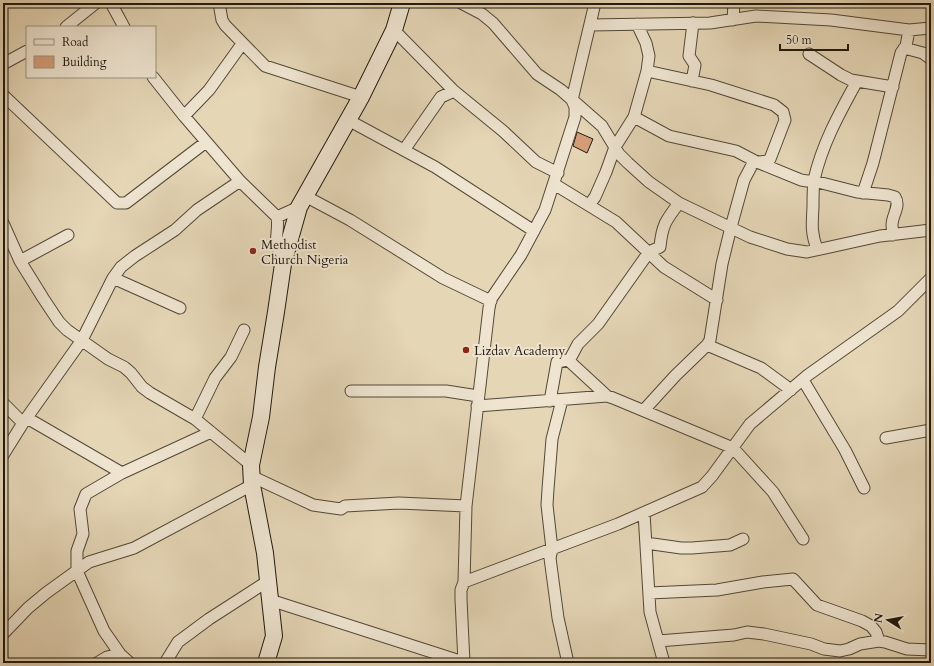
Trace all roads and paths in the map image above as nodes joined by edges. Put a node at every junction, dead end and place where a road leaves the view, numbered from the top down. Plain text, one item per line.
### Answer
1 (96, 3) edge
2 (111, 3) edge
3 (219, 3) edge
4 (402, 3) edge
5 (461, 3) edge
6 (595, 3) edge
7 (734, 3) edge
8 (733, 20) junction
9 (637, 24) junction
10 (693, 24) junction
11 (590, 25) junction
12 (67, 26) edge
13 (123, 26) edge
14 (931, 28) edge
15 (394, 30) junction
16 (909, 30) junction
17 (242, 44) junction
18 (904, 48) junction
19 (26, 52) edge
20 (809, 54) dead end
21 (931, 59) edge
22 (3, 64) edge
23 (647, 71) junction
24 (154, 78) edge
25 (692, 81) junction
26 (857, 81) junction
27 (893, 87) junction
28 (454, 91) junction
29 (3, 95) edge
30 (361, 98) junction
31 (572, 100) junction
32 (184, 116) junction
33 (634, 117) junction
34 (348, 120) junction
35 (206, 142) junction
36 (615, 147) junction
37 (404, 150) junction
38 (757, 162) junction
39 (558, 173) junction
40 (814, 181) junction
41 (240, 182) junction
42 (554, 184) junction
43 (863, 193) junction
44 (302, 202) junction
45 (679, 203) junction
46 (589, 205) junction
47 (277, 217) junction
48 (3, 223) edge
49 (731, 227) junction
50 (931, 230) edge
51 (534, 231) junction
52 (68, 235) dead end
53 (893, 235) junction
54 (7, 242) edge
55 (817, 250) junction
56 (650, 252) junction
57 (285, 257) junction
58 (20, 261) junction
59 (113, 278) junction
60 (931, 278) edge
61 (717, 300) junction
62 (491, 301) junction
63 (180, 308) dead end
64 (244, 330) dead end
65 (82, 340) junction
66 (707, 345) junction
67 (568, 360) junction
68 (803, 380) junction
69 (791, 390) junction
70 (351, 391) dead end
71 (607, 396) junction
72 (562, 400) junction
73 (478, 401) junction
74 (550, 401) junction
75 (3, 403) edge
76 (644, 410) junction
77 (195, 419) junction
78 (25, 420) junction
79 (931, 430) edge
80 (211, 432) junction
81 (886, 438) dead end
82 (733, 448) junction
83 (3, 455) edge
84 (122, 473) junction
85 (251, 475) junction
86 (864, 488) dead end
87 (466, 506) junction
88 (644, 512) junction
89 (744, 539) dead end
90 (803, 540) dead end
91 (646, 543) junction
92 (552, 549) junction
93 (77, 571) junction
94 (268, 581) junction
95 (464, 582) junction
96 (649, 593) junction
97 (270, 600) junction
98 (3, 634) edge
99 (658, 641) junction
100 (879, 642) junction
101 (931, 650) edge
102 (120, 654) junction
103 (464, 662) edge
104 (97, 663) edge
105 (130, 663) edge
106 (165, 663) edge
107 (266, 663) edge
108 (568, 663) edge
109 (664, 663) edge

1 - 12 street
2 - 13 street
3 - 17 street
4 - 15 street
5 - 31 street
6 - 11 street
7 - 8 street
8 - 10 street
8 - 16 street
9 - 10 street
9 - 11 street
9 - 23 street
10 - 25 street
11 - 31 street
14 - 16 street
15 - 28 street
15 - 30 street
16 - 18 street
17 - 30 street
17 - 32 street
18 - 21 street
18 - 27 street
19 - 22 street
20 - 26 street
23 - 25 street
23 - 33 street
24 - 32 street
25 - 38 street
26 - 27 street
26 - 40 street
27 - 43 street
28 - 37 street
28 - 39 street
29 - 35 street
30 - 34 street
31 - 36 street
31 - 39 street
32 - 35 street
33 - 36 street
33 - 38 street
34 - 37 street
34 - 44 street
35 - 41 street
36 - 45 street
36 - 46 street
37 - 51 street
38 - 40 street
38 - 49 street
39 - 42 street
40 - 43 street
40 - 55 street
41 - 47 street
41 - 59 street
42 - 46 street
42 - 51 street
43 - 53 street
44 - 47 street
44 - 57 street
44 - 62 street
45 - 49 street
45 - 56 street
46 - 56 street
47 - 57 street
48 - 54 street
49 - 55 street
49 - 61 street
50 - 53 street
51 - 62 street
52 - 58 street
53 - 55 street
54 - 58 street
56 - 61 street
56 - 67 street
57 - 85 street
58 - 65 street
59 - 63 street
59 - 65 street
60 - 68 street
61 - 66 street
62 - 73 street
64 - 77 street
65 - 77 street
65 - 78 street
66 - 69 street
66 - 76 street
67 - 71 street
67 - 74 street
68 - 69 street
68 - 86 street
69 - 82 street
70 - 73 street
71 - 72 street
71 - 76 street
72 - 74 street
72 - 92 street
73 - 74 street
73 - 87 street
75 - 78 street
76 - 82 street
77 - 80 street
78 - 83 street
78 - 84 street
79 - 81 street
80 - 84 street
80 - 85 street
82 - 88 street
82 - 90 street
84 - 93 street
85 - 87 street
85 - 93 street
85 - 94 street
87 - 95 street
88 - 91 street
88 - 92 street
89 - 91 street
91 - 96 street
92 - 95 street
92 - 108 street
93 - 98 street
93 - 102 street
94 - 97 street
94 - 106 street
95 - 103 street
96 - 99 street
96 - 100 street
97 - 103 street
97 - 107 street
99 - 100 street
99 - 109 street
100 - 101 street
102 - 104 street
102 - 105 street

